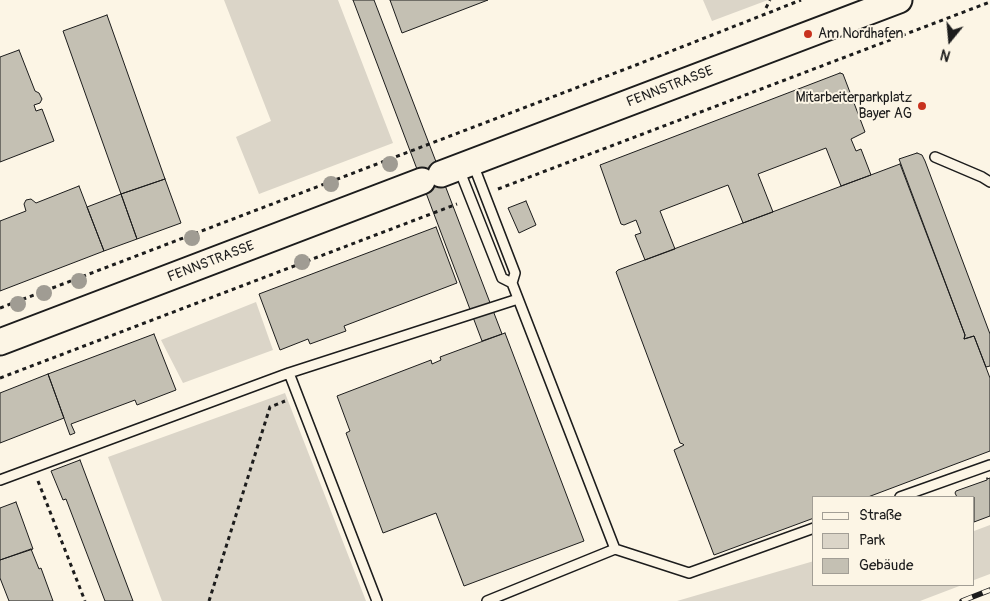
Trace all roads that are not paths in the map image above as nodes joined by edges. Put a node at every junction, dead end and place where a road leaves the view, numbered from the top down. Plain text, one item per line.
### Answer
1 (899, 0) edge
2 (935, 157) dead end
3 (448, 171) junction
4 (990, 182) edge
5 (512, 283) junction
6 (518, 299) junction
7 (0, 342) edge
8 (289, 372) junction
9 (990, 465) edge
10 (0, 480) edge
11 (903, 496) edge
12 (812, 529) edge
13 (615, 549) junction
14 (378, 601) edge
15 (487, 601) edge

1 - 3 main road, FENNSTRASSE
2 - 4 lane
3 - 5 lane
3 - 5 lane
3 - 7 main road, FENNSTRASSE
5 - 6 lane
6 - 8 lane
6 - 13 lane
8 - 10 lane
8 - 14 lane
9 - 11 lane
12 - 13 lane
13 - 15 lane

